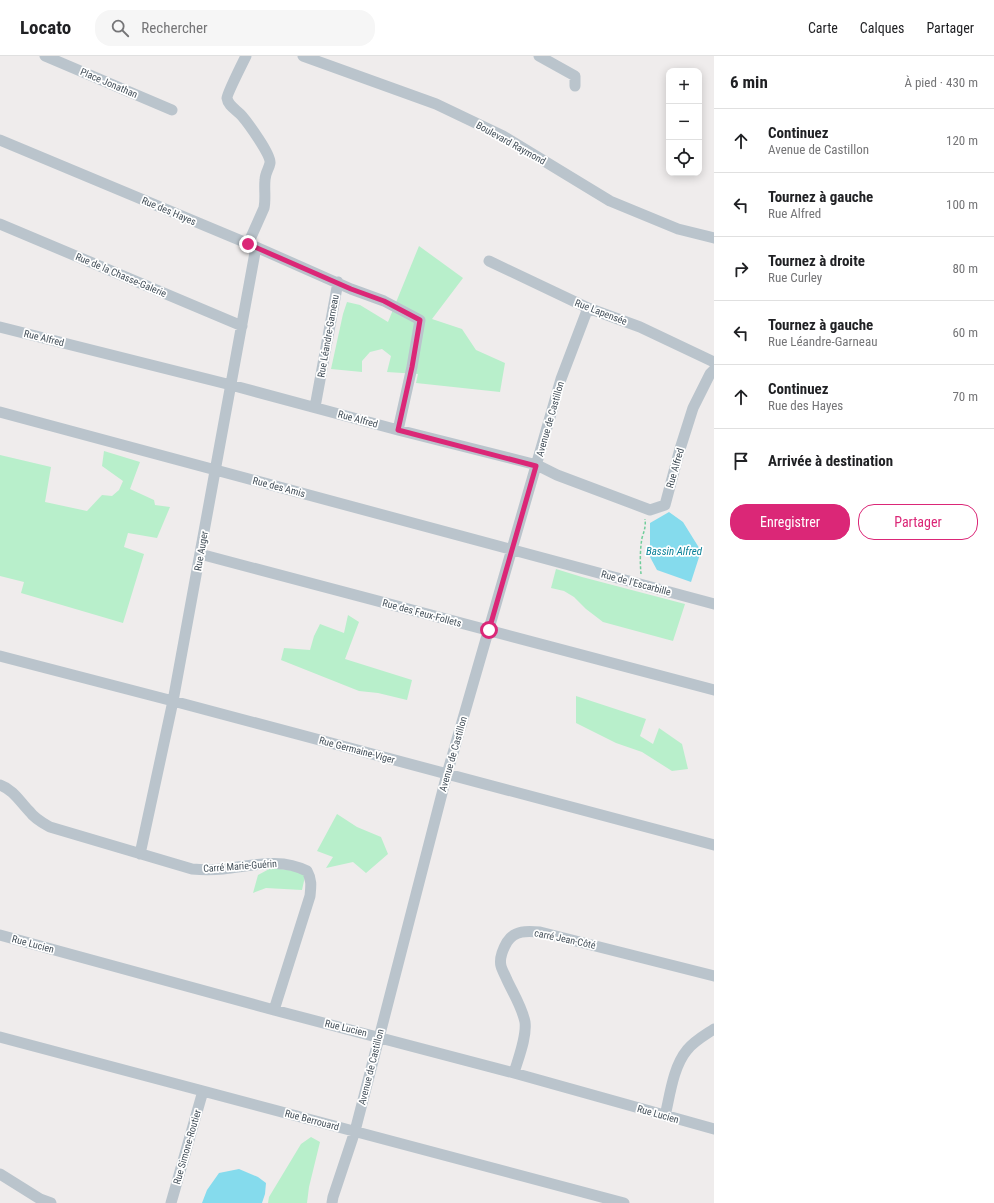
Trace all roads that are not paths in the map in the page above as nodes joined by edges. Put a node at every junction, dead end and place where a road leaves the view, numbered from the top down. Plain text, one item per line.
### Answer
1 (45, 56) edge
2 (246, 56) edge
3 (303, 56) edge
4 (539, 56) edge
5 (575, 86) dead end
6 (172, 110) dead end
7 (0, 140) edge
8 (0, 224) edge
9 (714, 238) edge
10 (252, 246) junction
11 (489, 261) dead end
12 (338, 282) junction
13 (588, 308) junction
14 (242, 326) junction
15 (0, 327) edge
16 (714, 362) edge
17 (714, 370) edge
18 (231, 385) junction
19 (315, 407) junction
20 (0, 412) edge
21 (398, 430) junction
22 (536, 466) junction
23 (216, 470) junction
24 (512, 550) junction
25 (200, 554) junction
26 (558, 562) joint
27 (714, 604) edge
28 (489, 630) junction
29 (0, 656) edge
30 (714, 690) edge
31 (173, 701) junction
32 (448, 774) junction
33 (0, 784) edge
34 (714, 845) edge
35 (140, 854) junction
36 (0, 935) edge
37 (714, 976) edge
38 (274, 1010) junction
39 (714, 1029) edge
40 (0, 1037) edge
41 (379, 1037) junction
42 (514, 1073) junction
43 (203, 1091) junction
44 (665, 1116) junction
45 (714, 1129) edge
46 (355, 1132) junction
47 (0, 1174) edge
48 (51, 1203) edge
49 (171, 1203) edge
50 (332, 1203) edge
51 (624, 1203) edge

1 - 6 street, Place Jonathan
2 - 10 street, Rue Auger
3 - 9 street, Boulevard Raymond
4 - 5 street
7 - 10 street, Rue des Hayes
8 - 14 street, Rue de la Chasse-Galerie
10 - 12 street, Rue des Hayes
10 - 14 street, Rue Auger
11 - 13 street, Rue Lapensée
12 - 19 street, Rue Léandre-Garneau
12 - 21 street, Rue Léandre-Garneau
13 - 16 street, Rue Lapensée
13 - 22 street, Avenue de Castillon
14 - 18 street, Rue Auger
15 - 18 street, Rue Alfred
17 - 22 street, Rue Alfred
18 - 19 street, Rue Alfred
18 - 23 street, Rue Auger
19 - 21 street, Rue Alfred
20 - 23 street, Rue des Amis
21 - 22 street, Rue Alfred
22 - 24 street, Avenue de Castillon
23 - 24 street, Rue des Amis
23 - 25 street, Rue Auger
24 - 26 street, Rue des Amis
24 - 28 street, Avenue de Castillon
25 - 28 street, Rue des Feux-Follets
25 - 31 street, Rue Auger
26 - 27 street, Rue de l'Escarbille
28 - 30 street, Rue des Feux-Follets
28 - 32 street, Avenue de Castillon
29 - 31 street, Rue Germaine-Viger
31 - 32 street, Rue Germaine-Viger
31 - 35 street, Rue Auger
32 - 34 street, Rue Germaine-Viger
32 - 41 street, Avenue de Castillon
33 - 35 street, Carré Marie-Guérin
35 - 38 street, Carré Marie-Guérin
36 - 38 street, Rue Lucien
37 - 42 street, carré Jean-Côté
38 - 41 street, Rue Lucien
39 - 44 street
40 - 43 street, Rue Berrouard
41 - 42 street, Rue Lucien
41 - 46 street, Avenue de Castillon
42 - 44 street, Rue Lucien
43 - 46 street, Rue Berrouard
43 - 49 street, Rue Simone-Routier
44 - 45 street, Rue Lucien
46 - 50 street, Avenue de Castillon
46 - 51 street, Rue Berrouard
47 - 48 street

